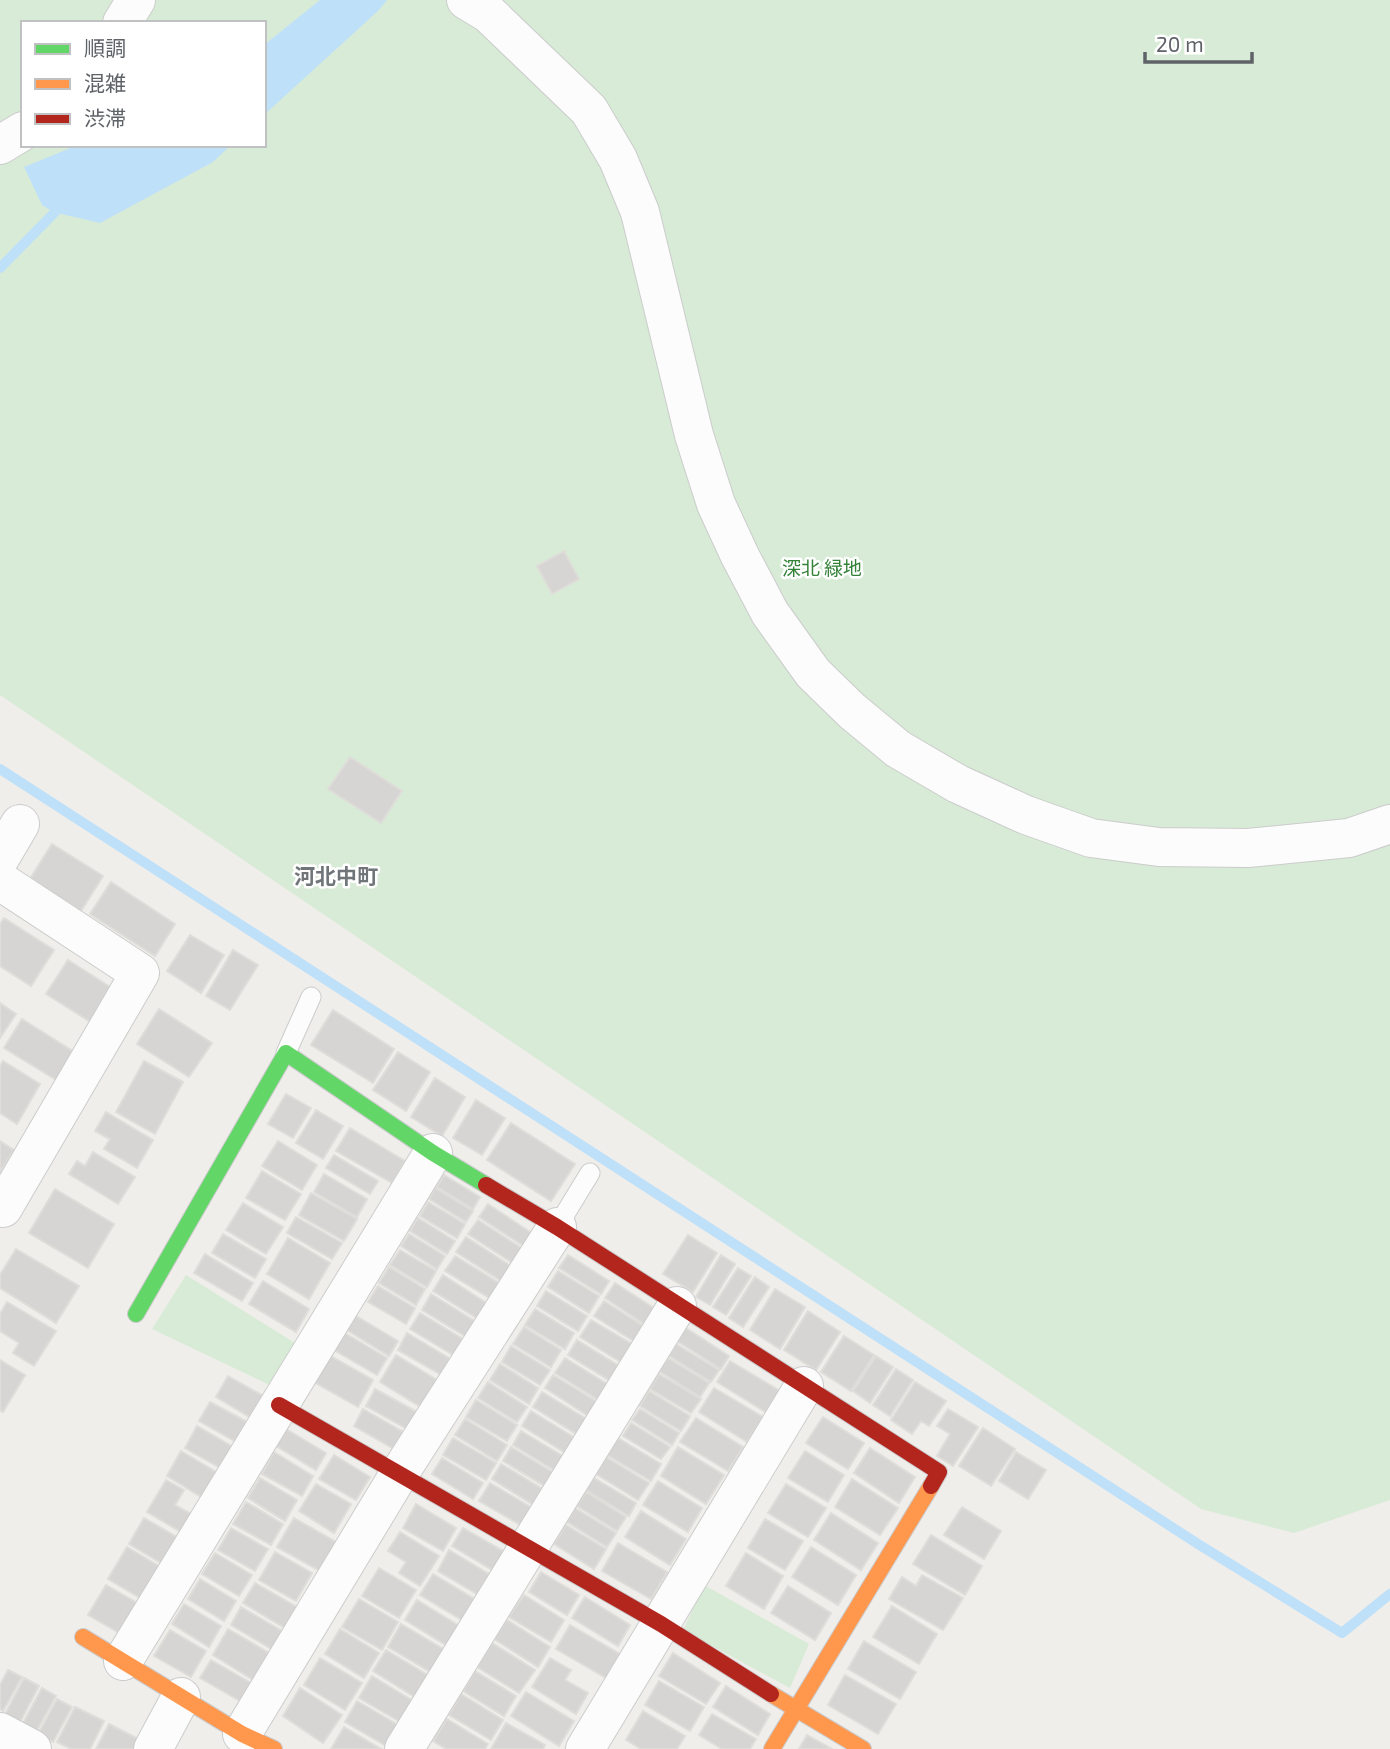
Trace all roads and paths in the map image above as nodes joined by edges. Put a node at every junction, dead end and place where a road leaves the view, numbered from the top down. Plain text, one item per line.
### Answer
1 (136, 0) edge
2 (475, 2) edge
3 (123, 21) edge
4 (21, 132) edge
5 (0, 145) edge
6 (20, 824) dead end
7 (1390, 824) edge
8 (0, 858) edge
9 (0, 881) edge
10 (311, 997) dead end
11 (286, 1053) junction
12 (433, 1153) junction
13 (590, 1173) dead end
14 (0, 1206) edge
15 (557, 1227) junction
16 (677, 1306) junction
17 (136, 1314) dead end
18 (804, 1386) junction
19 (279, 1405) junction
20 (400, 1474) junction
21 (528, 1547) junction
22 (661, 1624) junction
23 (83, 1637) dead end
24 (123, 1661) junction
25 (181, 1696) junction
26 (796, 1710) junction
27 (0, 1732) edge
28 (258, 1742) edge
29 (32, 1749) edge
30 (153, 1749) edge
31 (404, 1749) edge
32 (585, 1749) edge
33 (772, 1749) edge
34 (863, 1749) edge

1 - 3 street
2 - 7 street
4 - 5 street
6 - 8 street
9 - 14 street
10 - 11 lane
11 - 12 street
11 - 17 street
12 - 15 street
12 - 19 street
13 - 15 lane
15 - 16 street
15 - 20 street
16 - 18 street
16 - 21 street
18 - 22 street
18 - 26 street
19 - 20 street
19 - 24 street
20 - 21 street
20 - 28 street
21 - 22 street
21 - 31 street
22 - 26 street
22 - 32 street
23 - 24 street
24 - 25 street
25 - 28 street
25 - 30 street
26 - 33 street
26 - 34 street
27 - 29 street

